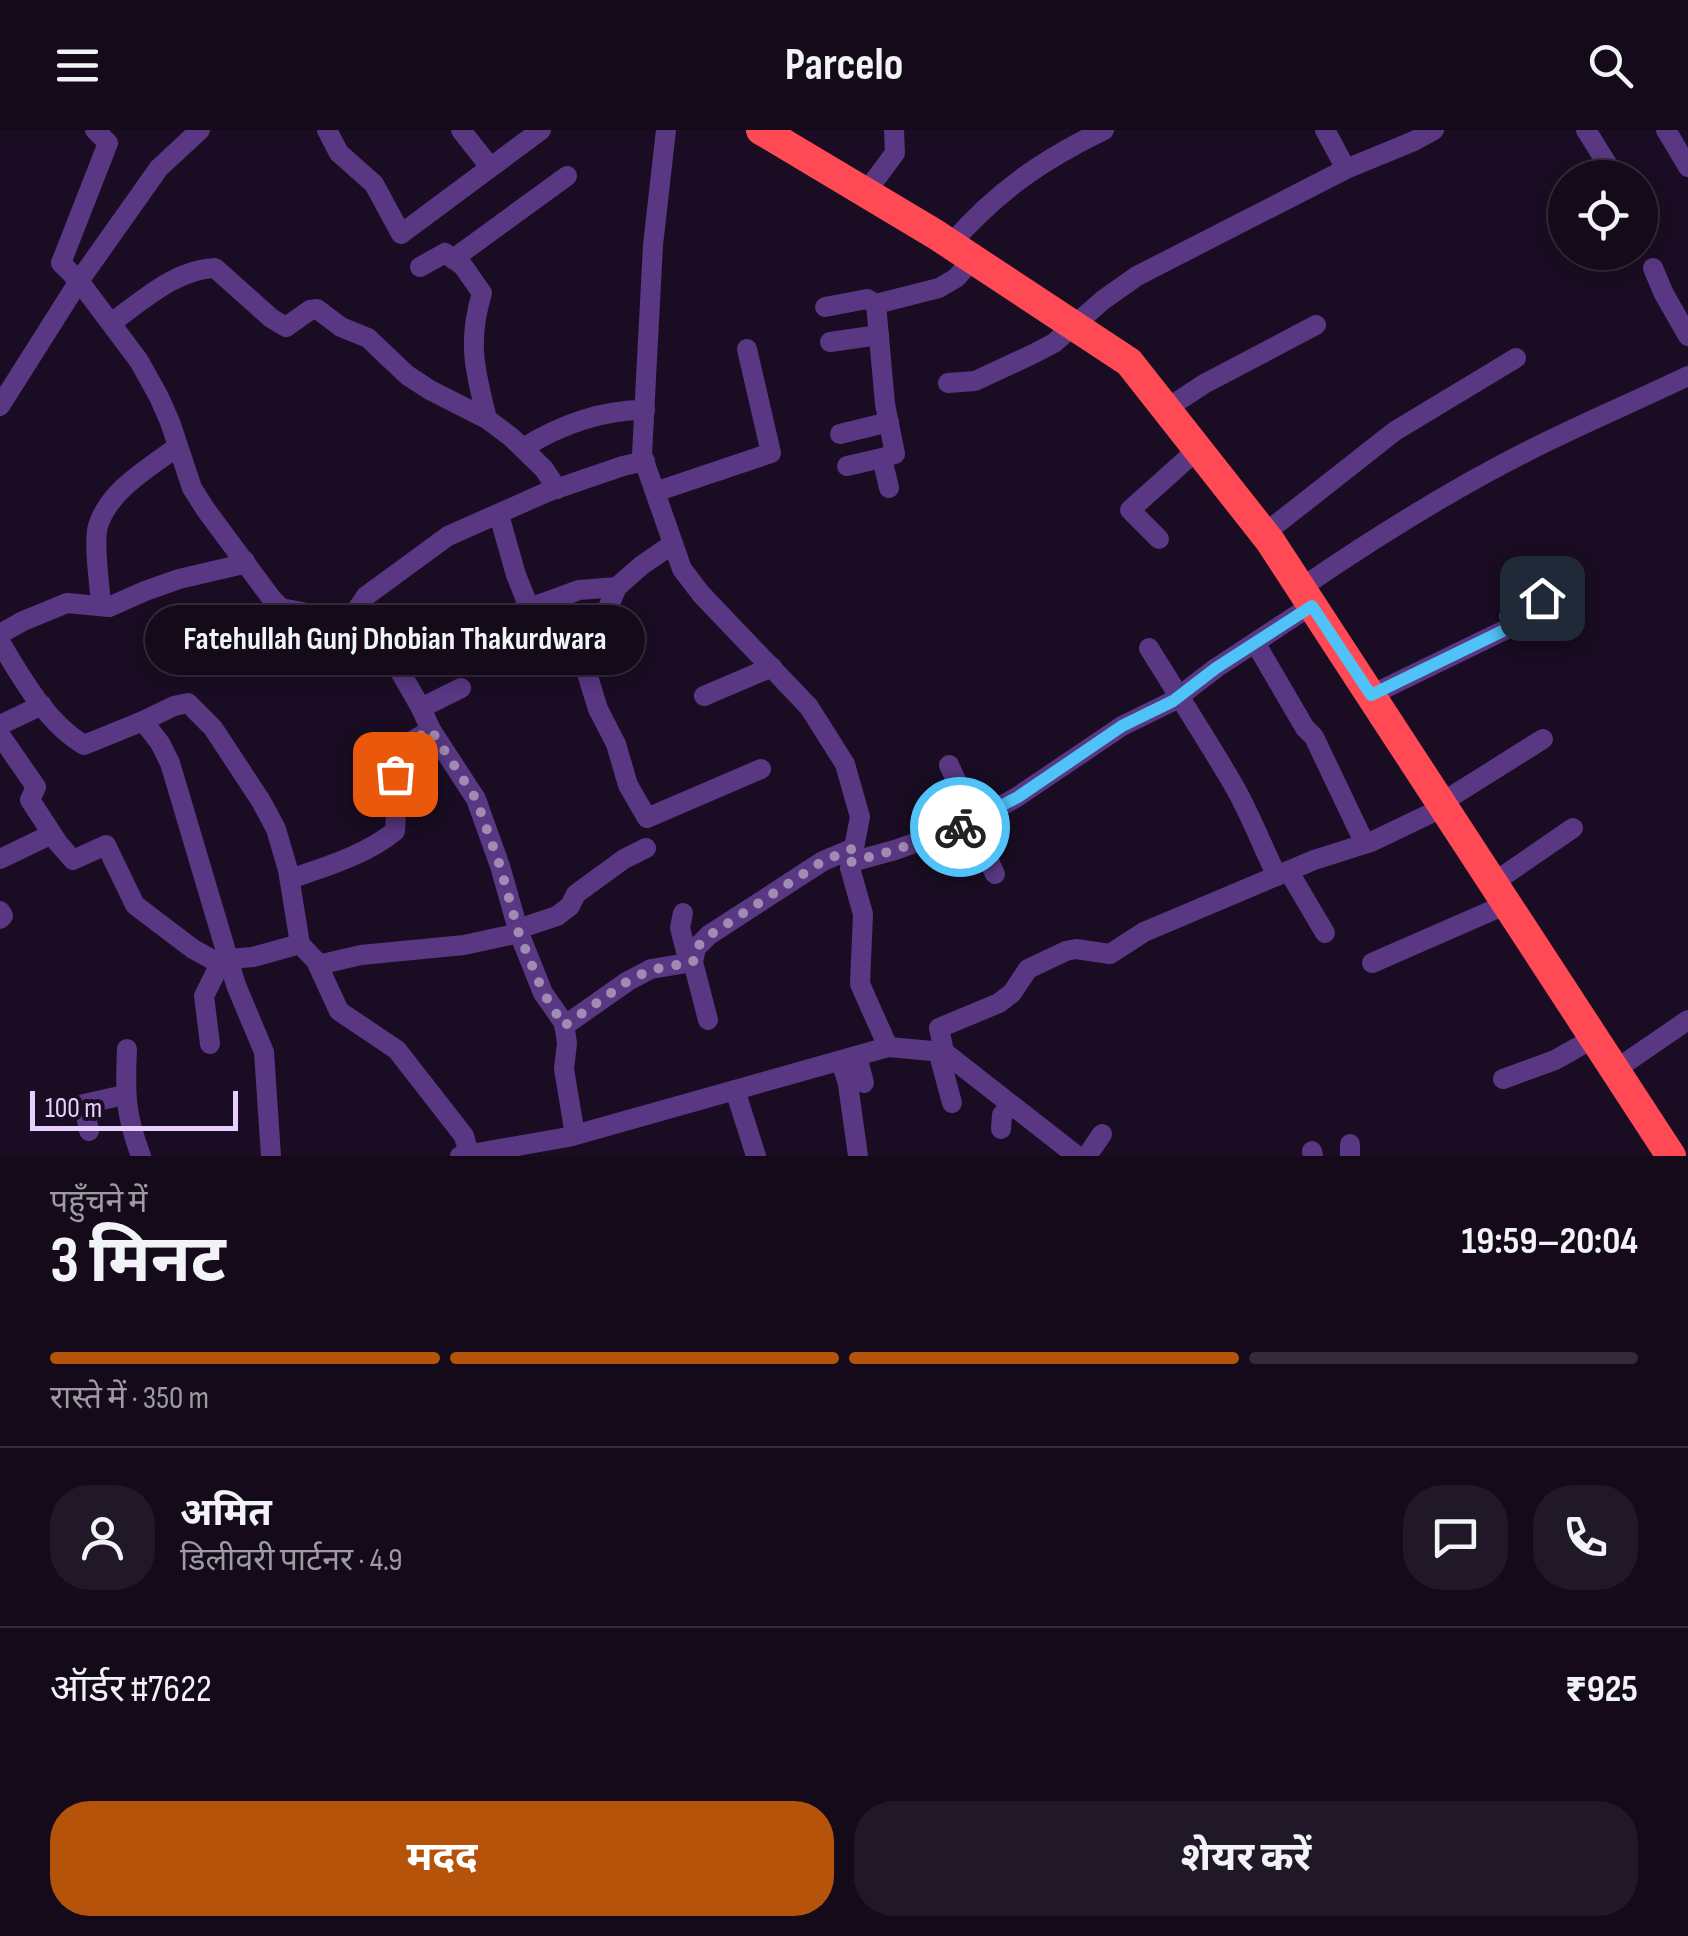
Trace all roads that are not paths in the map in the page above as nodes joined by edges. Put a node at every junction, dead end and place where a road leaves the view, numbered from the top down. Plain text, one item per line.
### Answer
1 (95, 130) edge
2 (200, 130) edge
3 (327, 130) edge
4 (461, 130) edge
5 (541, 130) edge
6 (666, 130) edge
7 (762, 130) edge
8 (894, 130) edge
9 (1104, 130) edge
10 (1325, 130) edge
11 (1434, 130) edge
12 (1586, 130) edge
13 (1666, 130) edge
14 (1605, 160) edge
15 (1688, 166) edge
16 (490, 168) junction
17 (1346, 169) junction
18 (567, 176) dead end
19 (866, 192) junction
20 (962, 251) junction
21 (453, 259) junction
22 (420, 267) dead end
23 (1654, 270) edge
24 (80, 282) junction
25 (876, 304) junction
26 (825, 307) dead end
27 (110, 322) junction
28 (1074, 325) junction
29 (1316, 325) dead end
30 (879, 335) junction
31 (1688, 336) edge
32 (830, 342) dead end
33 (747, 349) dead end
34 (1516, 358) dead end
35 (1688, 376) edge
36 (948, 383) dead end
37 (0, 406) edge
38 (1166, 409) junction
39 (644, 410) junction
40 (488, 419) junction
41 (889, 422) junction
42 (840, 434) dead end
43 (177, 447) junction
44 (523, 448) junction
45 (1198, 449) junction
46 (882, 458) junction
47 (645, 461) junction
48 (848, 466) dead end
49 (889, 488) dead end
50 (556, 489) junction
51 (655, 492) junction
52 (499, 515) junction
53 (1264, 534) junction
54 (1159, 539) dead end
55 (674, 544) junction
56 (246, 561) junction
57 (1575, 581) dead end
58 (617, 587) junction
59 (1306, 597) junction
60 (102, 606) junction
61 (529, 608) junction
62 (349, 620) junction
63 (0, 634) edge
64 (460, 639) dead end
65 (0, 642) edge
66 (1256, 644) junction
67 (1149, 648) dead end
68 (772, 667) junction
69 (461, 688) dead end
70 (1180, 695) junction
71 (1371, 695) junction
72 (704, 696) dead end
73 (42, 705) junction
74 (421, 708) junction
75 (143, 721) junction
76 (0, 726) edge
77 (431, 730) junction
78 (0, 735) edge
79 (1543, 739) dead end
80 (949, 765) dead end
81 (761, 769) dead end
82 (1442, 805) junction
83 (973, 822) junction
84 (1574, 828) dead end
85 (52, 834) junction
86 (1365, 844) junction
87 (646, 848) dead end
88 (852, 855) junction
89 (0, 859) edge
90 (995, 874) dead end
91 (1283, 874) junction
92 (290, 879) junction
93 (1500, 893) junction
94 (683, 913) dead end
95 (518, 931) junction
96 (1325, 933) dead end
97 (300, 944) junction
98 (225, 962) junction
99 (691, 962) junction
100 (1372, 963) dead end
101 (318, 965) junction
102 (708, 1020) dead end
103 (1688, 1020) edge
104 (564, 1026) junction
105 (1594, 1038) junction
106 (210, 1044) dead end
107 (888, 1047) junction
108 (126, 1049) dead end
109 (941, 1051) junction
110 (849, 1058) junction
111 (1615, 1070) junction
112 (1503, 1079) dead end
113 (864, 1083) dead end
114 (736, 1090) junction
115 (124, 1096) junction
116 (952, 1103) dead end
117 (1011, 1105) junction
118 (1000, 1129) dead end
119 (89, 1131) dead end
120 (1102, 1134) dead end
121 (573, 1142) edge
122 (1065, 1153) edge
123 (464, 1155) edge
124 (142, 1156) edge
125 (271, 1156) edge
126 (756, 1156) edge
127 (858, 1156) edge
128 (1087, 1156) edge
129 (1672, 1156) edge

1 - 24 street
2 - 24 street
3 - 16 street
4 - 16 street
5 - 16 street
6 - 39 street
7 - 19 highway
8 - 19 street
9 - 20 street
10 - 17 street
11 - 17 street
12 - 14 street
13 - 15 street
17 - 28 street
18 - 21 street
19 - 20 highway
20 - 25 street
20 - 28 highway
21 - 22 street
21 - 40 street
23 - 31 street
24 - 27 street
24 - 37 street
25 - 26 street
25 - 30 street
27 - 40 street
27 - 43 street
28 - 36 street
28 - 38 highway
29 - 38 street
30 - 32 street
30 - 41 street
33 - 51 street
34 - 53 street
35 - 59 street
38 - 45 highway
39 - 44 street
39 - 47 street
40 - 44 street
41 - 42 street
41 - 46 street
43 - 56 street
43 - 60 street
44 - 50 street
45 - 53 highway
45 - 54 street
46 - 48 street
46 - 49 street
47 - 50 street
47 - 51 street
50 - 52 street
51 - 55 street
52 - 61 street
52 - 62 street
53 - 59 highway
55 - 58 street
55 - 68 street
56 - 60 street
56 - 62 street
57 - 71 street
58 - 61 street
58 - 81 street
59 - 66 street
59 - 71 highway
60 - 63 street
61 - 64 street
62 - 74 street
65 - 73 street
66 - 70 street
66 - 86 street
67 - 70 street
68 - 72 street
68 - 88 street
69 - 74 street
70 - 83 street
70 - 91 street
71 - 82 highway
73 - 75 street
73 - 76 street
74 - 77 street
75 - 92 street
75 - 98 street
77 - 92 street
77 - 95 street
78 - 85 street
79 - 82 street
80 - 83 street
82 - 86 street
82 - 93 highway
83 - 88 street
83 - 90 street
84 - 93 street
85 - 89 street
85 - 98 street
86 - 91 street
87 - 95 street
88 - 99 street
88 - 107 street
91 - 96 street
91 - 109 street
92 - 97 street
93 - 100 street
93 - 105 highway
94 - 99 street
95 - 101 street
95 - 104 street
97 - 98 street
97 - 101 street
98 - 106 street
98 - 125 street
99 - 102 street
99 - 104 street
101 - 123 street
103 - 111 street
104 - 121 street
105 - 111 highway
105 - 112 street
107 - 109 street
107 - 110 street
108 - 115 street
109 - 116 street
109 - 117 street
110 - 113 street
110 - 114 street
110 - 127 street
111 - 129 highway
114 - 121 street
114 - 126 street
115 - 119 street
115 - 124 street
117 - 118 street
117 - 122 street
120 - 128 street
121 - 123 street

